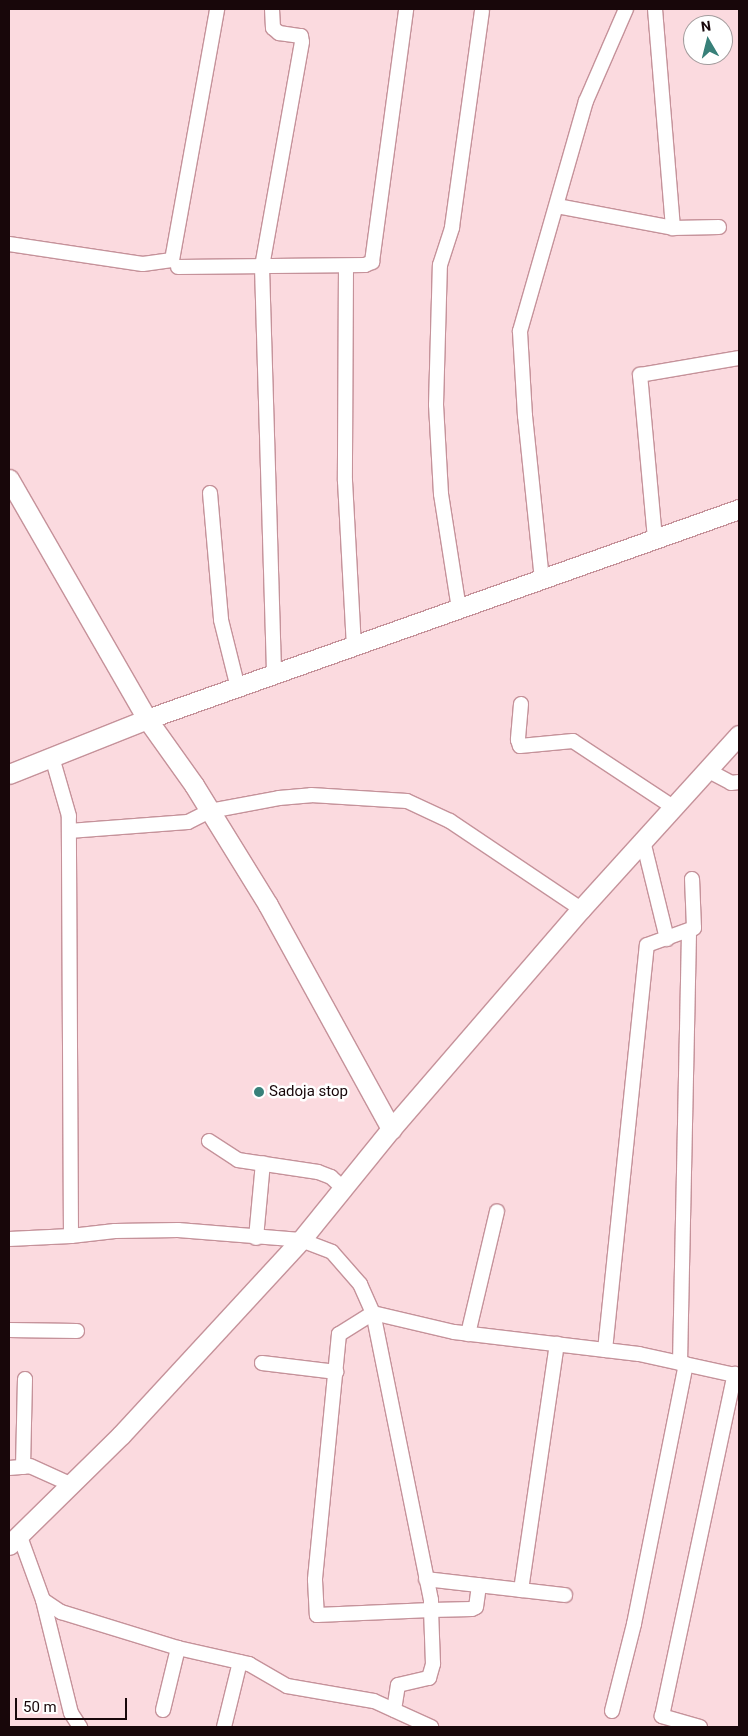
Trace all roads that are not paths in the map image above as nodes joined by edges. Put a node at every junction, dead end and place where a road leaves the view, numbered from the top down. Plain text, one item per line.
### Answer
1 (217, 9) edge
2 (272, 9) edge
3 (406, 9) edge
4 (626, 9) edge
5 (655, 9) edge
6 (482, 10) dead end
7 (557, 206) junction
8 (719, 227) dead end
9 (673, 228) junction
10 (9, 244) edge
11 (346, 266) junction
12 (178, 267) dead end
13 (262, 267) junction
14 (739, 358) edge
15 (9, 479) edge
16 (210, 493) dead end
17 (739, 509) edge
18 (655, 539) junction
19 (542, 580) junction
20 (460, 609) junction
21 (354, 647) junction
22 (274, 676) junction
23 (238, 688) junction
24 (521, 704) dead end
25 (147, 719) junction
26 (739, 735) edge
27 (52, 757) junction
28 (707, 770) junction
29 (9, 774) edge
30 (739, 782) edge
31 (673, 807) junction
32 (210, 811) junction
33 (69, 831) junction
34 (643, 841) junction
35 (692, 880) dead end
36 (581, 909) junction
37 (689, 932) junction
38 (667, 939) junction
39 (391, 1129) junction
40 (209, 1141) dead end
41 (263, 1163) junction
42 (344, 1188) junction
43 (497, 1211) dead end
44 (70, 1236) junction
45 (256, 1238) junction
46 (9, 1239) edge
47 (301, 1240) junction
48 (373, 1313) junction
49 (9, 1330) edge
50 (77, 1330) dead end
51 (468, 1334) junction
52 (557, 1344) junction
53 (605, 1350) junction
54 (262, 1363) dead end
55 (683, 1363) junction
56 (336, 1372) junction
57 (737, 1375) edge
58 (24, 1380) dead end
59 (23, 1467) junction
60 (9, 1468) edge
61 (70, 1484) junction
62 (14, 1539) edge
63 (426, 1578) junction
64 (479, 1585) junction
65 (521, 1590) junction
66 (565, 1595) dead end
67 (43, 1600) junction
68 (431, 1610) junction
69 (178, 1648) junction
70 (240, 1662) junction
71 (163, 1710) dead end
72 (394, 1710) junction
73 (612, 1711) dead end
74 (73, 1725) edge
75 (224, 1727) edge
76 (431, 1727) edge
77 (700, 1727) edge

1 - 10 street
2 - 13 street
3 - 11 street
4 - 7 street
5 - 9 street
6 - 20 street
7 - 9 street
7 - 19 street
8 - 9 street
11 - 13 street
11 - 21 street
12 - 13 street
13 - 22 street
14 - 18 street
15 - 25 street
16 - 23 street
17 - 18 street
18 - 19 street
19 - 20 street
20 - 21 street
21 - 22 street
22 - 23 street
23 - 25 street
24 - 31 street
25 - 27 street
25 - 32 street
26 - 28 street
27 - 29 street
27 - 33 street
28 - 30 street
28 - 31 street
31 - 34 street
32 - 33 street
32 - 36 street
32 - 39 street
33 - 44 street
34 - 36 street
34 - 38 street
35 - 37 street
36 - 39 street
37 - 38 street
37 - 55 street
38 - 53 street
39 - 42 street
40 - 41 street
41 - 42 street
41 - 45 street
42 - 47 street
43 - 51 street
44 - 45 street
44 - 46 street
45 - 47 street
47 - 48 street
47 - 61 street
48 - 51 street
48 - 56 street
48 - 63 street
49 - 50 street
51 - 52 street
52 - 53 street
52 - 65 street
53 - 55 street
54 - 56 street
55 - 57 street
55 - 73 street
56 - 68 street
57 - 77 street
58 - 59 street
59 - 60 street
59 - 61 street
61 - 62 street
62 - 67 street
63 - 64 street
63 - 68 street
64 - 65 street
64 - 68 street
65 - 66 street
67 - 69 street
67 - 74 street
68 - 72 street
69 - 70 street
69 - 71 street
70 - 72 street
70 - 75 street
72 - 76 street

